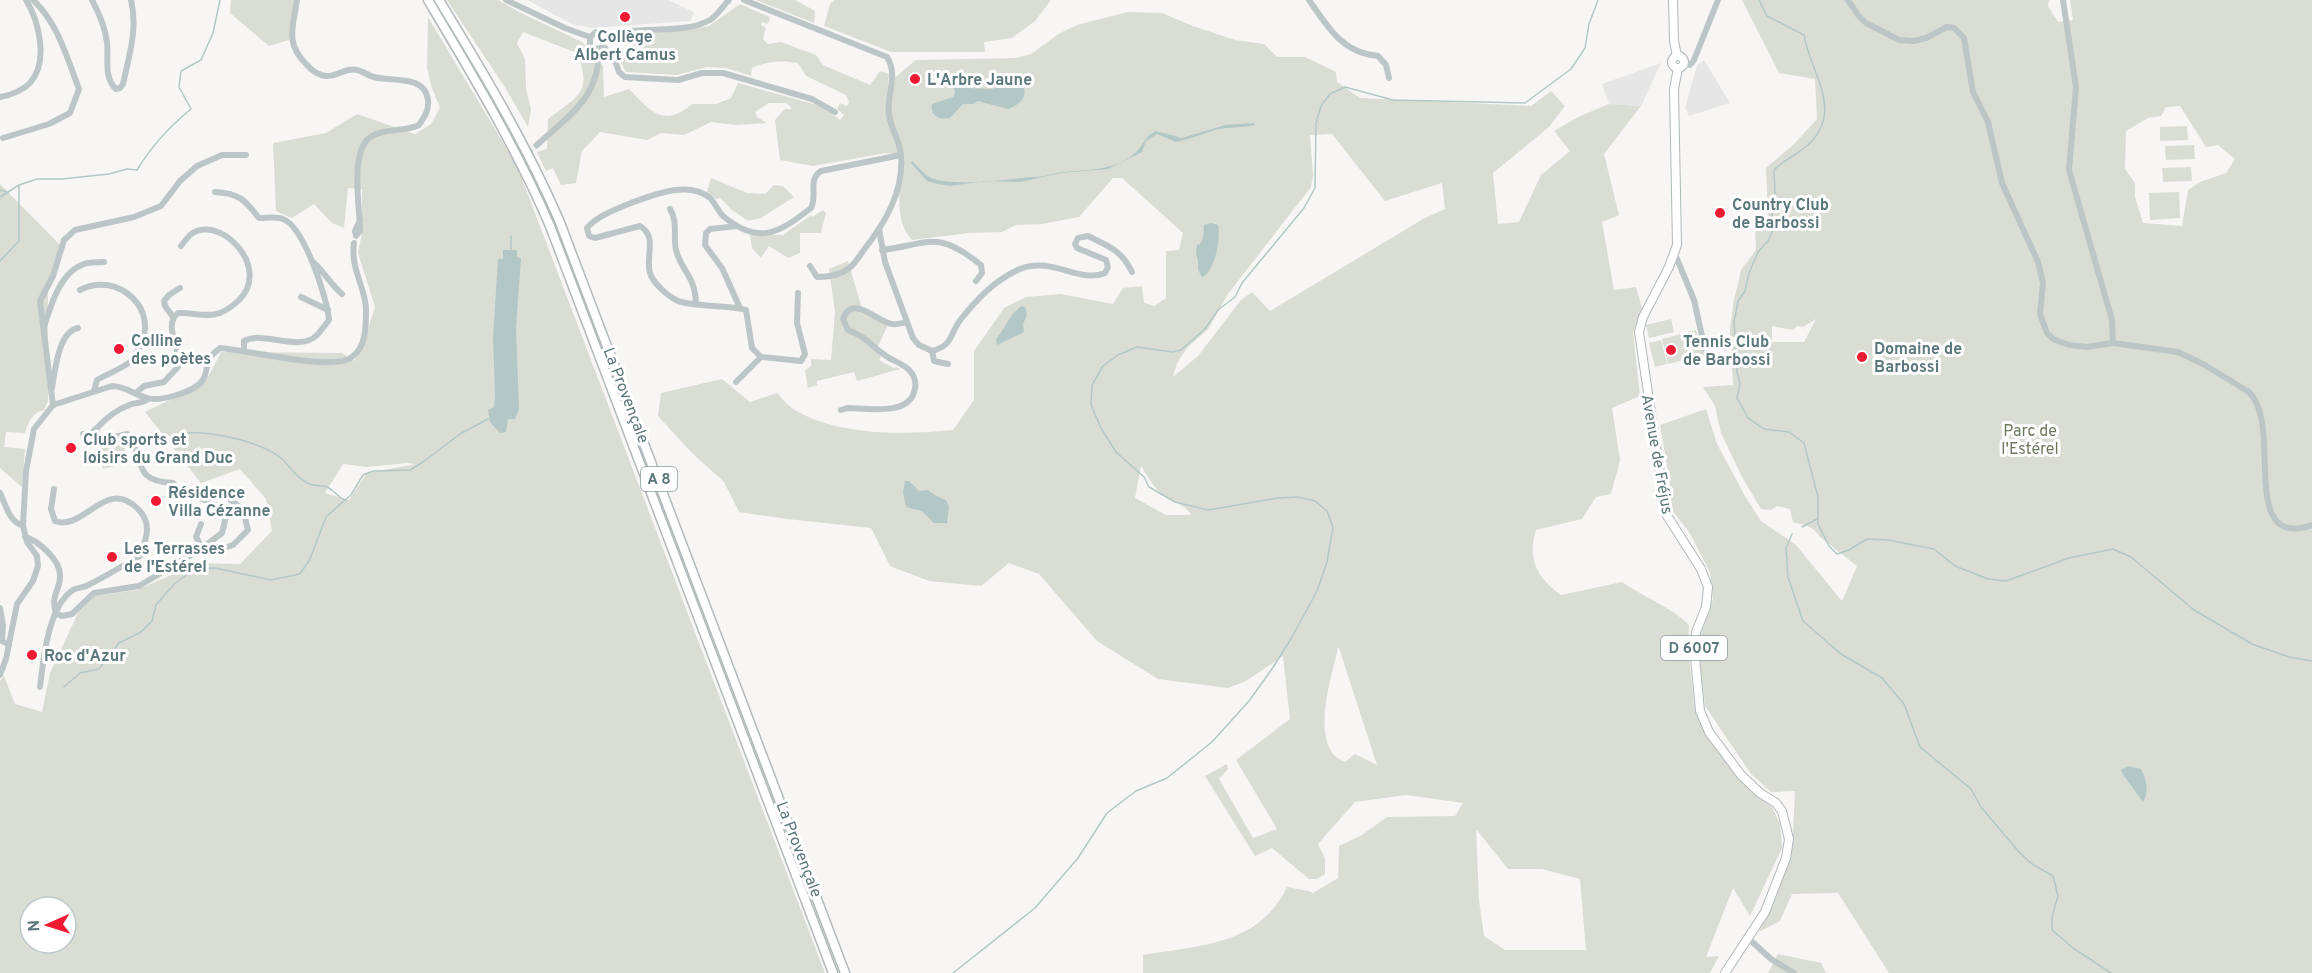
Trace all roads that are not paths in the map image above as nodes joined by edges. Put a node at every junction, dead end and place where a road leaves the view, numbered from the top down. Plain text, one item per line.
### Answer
1 (26, 0) edge
2 (33, 0) edge
3 (92, 0) edge
4 (131, 0) edge
5 (297, 0) edge
6 (428, 0) edge
7 (439, 0) edge
8 (506, 0) edge
9 (729, 0) edge
10 (744, 0) edge
11 (1309, 0) edge
12 (1673, 0) edge
13 (1718, 0) edge
14 (1848, 0) edge
15 (2063, 0) edge
16 (590, 37) junction
17 (604, 37) junction
18 (601, 47) junction
19 (1681, 66) junction
20 (1389, 78) dead end
21 (0, 97) edge
22 (835, 112) dead end
23 (3, 138) dead end
24 (537, 145) tunnel mouth
25 (246, 155) dead end
26 (901, 155) junction
27 (215, 192) dead end
28 (670, 208) dead end
29 (737, 226) junction
30 (879, 229) junction
31 (181, 246) dead end
32 (882, 250) junction
33 (1675, 254) junction
34 (104, 262) dead end
35 (314, 263) junction
36 (810, 266) dead end
37 (1132, 272) dead end
38 (976, 281) dead end
39 (180, 288) dead end
40 (80, 290) dead end
41 (798, 293) dead end
42 (342, 294) dead end
43 (301, 297) dead end
44 (696, 303) junction
45 (740, 308) junction
46 (328, 310) junction
47 (173, 317) junction
48 (907, 322) junction
49 (44, 328) junction
50 (78, 328) dead end
51 (2113, 343) junction
52 (244, 350) junction
53 (932, 351) junction
54 (1706, 354) dead end
55 (761, 357) junction
56 (948, 364) dead end
57 (736, 382) dead end
58 (94, 391) junction
59 (136, 393) junction
60 (51, 394) junction
61 (148, 399) junction
62 (53, 405) junction
63 (841, 410) dead end
64 (96, 429) junction
65 (83, 434) dead end
66 (54, 489) dead end
67 (0, 493) edge
68 (195, 497) junction
69 (201, 524) dead end
70 (23, 525) junction
71 (2312, 525) edge
72 (25, 537) junction
73 (200, 549) junction
74 (0, 608) edge
75 (56, 613) junction
76 (9, 645) junction
77 (0, 675) edge
78 (40, 687) dead end
79 (1748, 938) junction
80 (832, 973) edge
81 (845, 973) edge
82 (1725, 973) edge
83 (1794, 973) edge

1 - 21 street
2 - 23 street
3 - 4 street
5 - 52 street
6 - 80 highway, La Provençale / A 8
7 - 81 highway, La Provençale / A 8
8 - 16 street
9 - 17 street
10 - 26 street
11 - 20 street
12 - 19 main road
13 - 19 street
14 - 51 street
15 - 51 street
16 - 17 street
16 - 18 street
17 - 18 street
18 - 22 street
18 - 24 street
19 - 33 main road, Avenue de Fréjus / D 6007
25 - 49 street
26 - 29 street
26 - 30 street
27 - 35 street
28 - 44 street
29 - 44 street
29 - 45 street
30 - 32 street
30 - 36 street
31 - 47 street
32 - 38 street
32 - 48 street
33 - 54 street
33 - 79 main road, Avenue de Fréjus / D 6007
34 - 49 street
35 - 42 street
35 - 46 street
37 - 53 street
39 - 47 street
40 - 58 street
41 - 55 street
43 - 46 street
44 - 45 street
45 - 55 street
46 - 52 street
47 - 59 street
48 - 53 street
48 - 63 street
49 - 60 street
50 - 60 street
51 - 71 street
52 - 61 street
53 - 56 street
55 - 57 street
58 - 59 street
58 - 62 street
59 - 61 street
60 - 62 street
61 - 64 street
62 - 70 street
64 - 65 street
64 - 68 street
66 - 75 street
67 - 70 street
68 - 73 street
68 - 73 street
69 - 73 street
70 - 72 street
72 - 75 street
72 - 76 street
73 - 75 street
74 - 76 street
75 - 78 street
76 - 77 street
79 - 82 main road, D 6007
79 - 83 street

